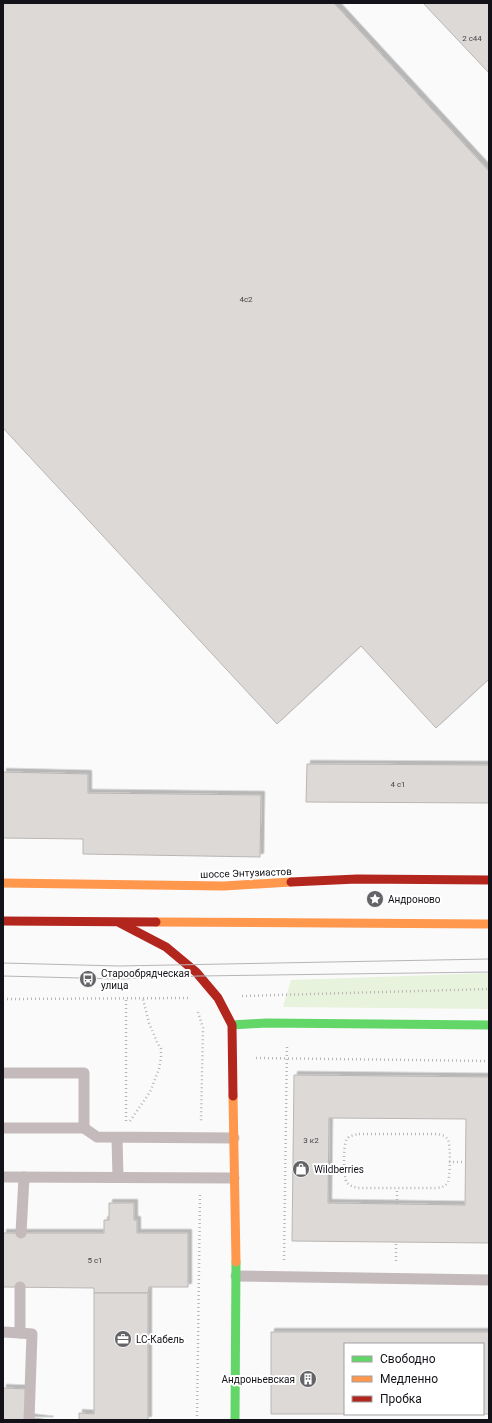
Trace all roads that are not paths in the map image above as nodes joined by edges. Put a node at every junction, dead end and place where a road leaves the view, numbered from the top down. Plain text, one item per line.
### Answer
1 (489, 880) edge
2 (3, 883) edge
3 (3, 921) edge
4 (120, 923) junction
5 (489, 924) edge
6 (232, 1025) junction
7 (489, 1025) edge
8 (3, 1072) edge
9 (3, 1128) edge
10 (84, 1128) junction
11 (123, 1134) junction
12 (234, 1138) junction
13 (3, 1177) edge
14 (24, 1177) junction
15 (118, 1177) junction
16 (234, 1178) junction
17 (21, 1233) dead end
18 (236, 1276) junction
19 (489, 1280) edge
20 (20, 1287) dead end
21 (3, 1332) edge
22 (20, 1332) junction
23 (29, 1420) edge
24 (235, 1420) edge

1 - 2 main road, шоссе Энтузиастов
3 - 4 main road
4 - 5 main road
4 - 6 main road
6 - 7 main road
6 - 12 main road
8 - 10 lane
9 - 10 lane
10 - 11 lane
11 - 12 lane
11 - 15 lane
12 - 16 main road
13 - 14 lane
14 - 15 lane
14 - 17 lane
15 - 16 lane
16 - 18 main road
18 - 19 lane
18 - 24 main road
20 - 22 lane
21 - 22 lane
22 - 23 lane

